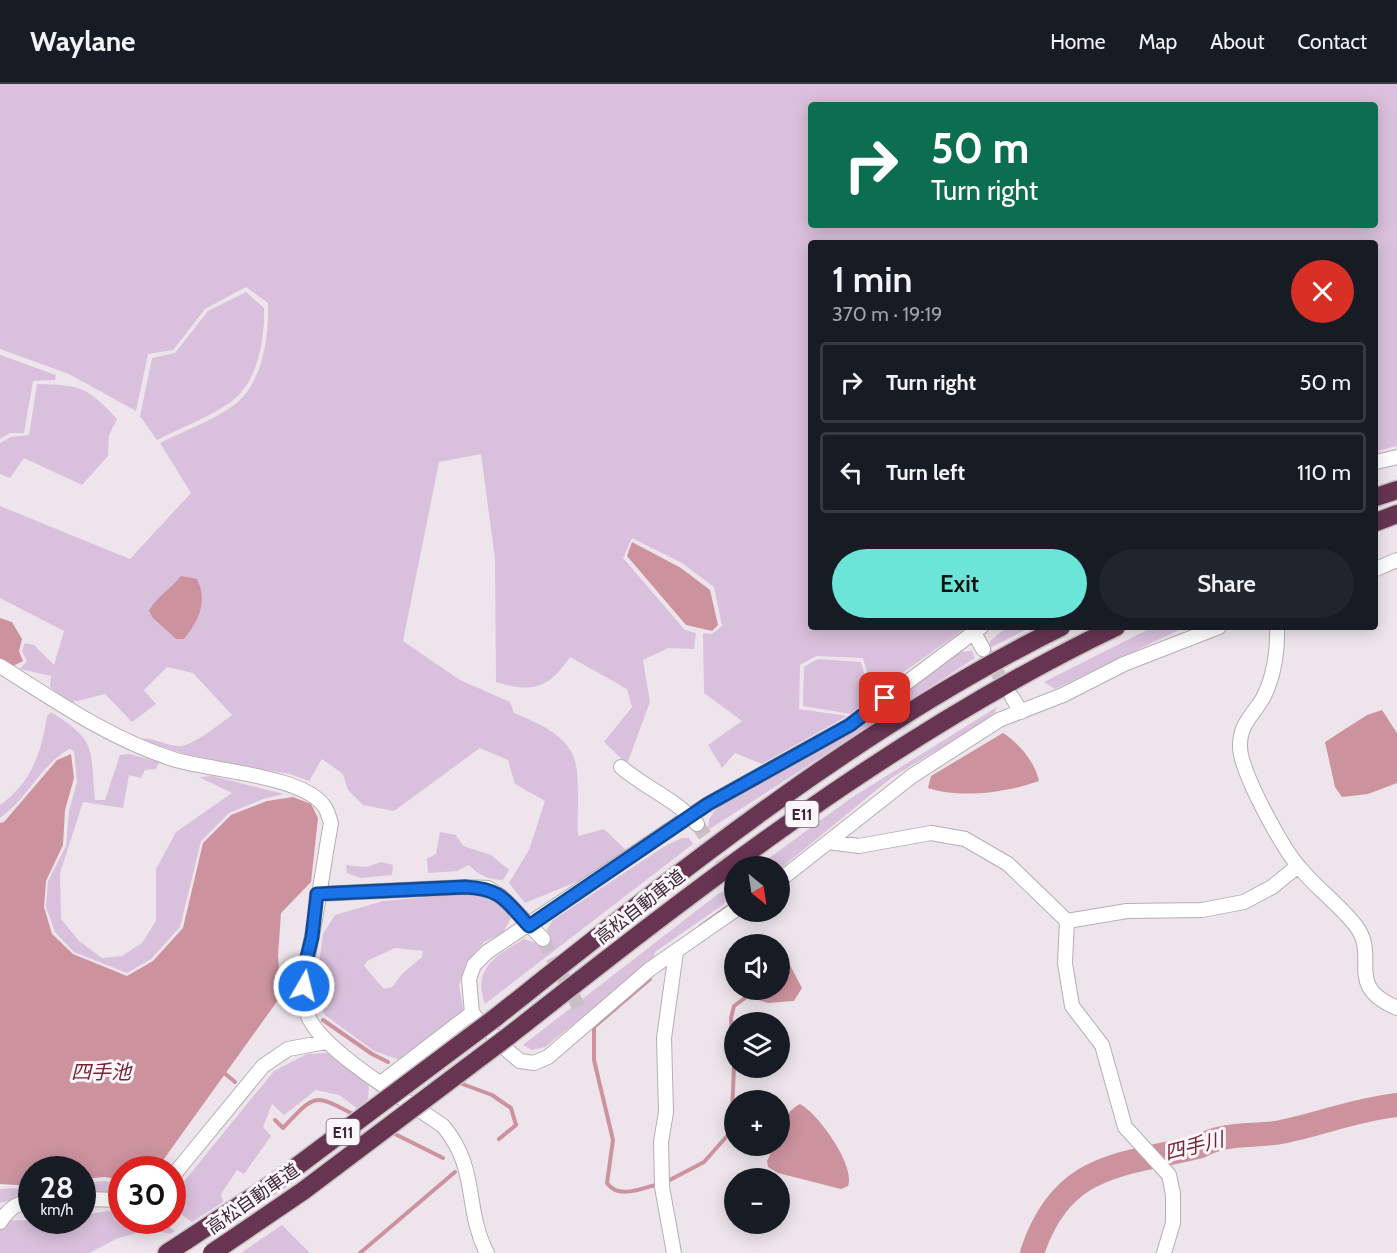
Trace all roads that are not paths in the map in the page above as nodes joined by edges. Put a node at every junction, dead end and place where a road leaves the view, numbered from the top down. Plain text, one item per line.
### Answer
1 (1397, 457) edge
2 (1378, 462) edge
3 (1397, 490) edge
4 (1378, 496) edge
5 (1397, 514) edge
6 (1378, 521) edge
7 (1397, 560) edge
8 (1378, 567) edge
9 (976, 630) edge
10 (977, 630) edge
11 (1056, 630) edge
12 (1110, 630) edge
13 (1211, 630) edge
14 (1277, 630) edge
15 (983, 649) tunnel mouth
16 (0, 666) edge
17 (1012, 697) tunnel mouth
18 (1021, 712) junction
19 (621, 767) dead end
20 (694, 820) junction
21 (828, 842) junction
22 (1298, 866) junction
23 (790, 872) edge
24 (317, 894) junction
25 (724, 918) edge
26 (1067, 921) junction
27 (529, 926) junction
28 (543, 939) tunnel mouth
29 (676, 952) junction
30 (1397, 1008) edge
31 (472, 1013) junction
32 (326, 1042) junction
33 (381, 1082) junction
34 (186, 1160) edge
35 (18, 1204) edge
36 (0, 1222) edge
37 (167, 1253) edge
38 (212, 1253) edge
39 (488, 1253) edge
40 (674, 1253) edge
41 (1164, 1253) edge

1 - 2 street
3 - 4 highway
5 - 6 highway
7 - 8 street
9 - 20 street
10 - 15 street
11 - 37 highway, 高松自動車道 / E11, bridge
12 - 38 highway, 高松自動車道 / E11, bridge
13 - 18 street
14 - 22 street
16 - 24 street
17 - 18 street
18 - 21 street
19 - 20 street
20 - 27 street
21 - 23 street
21 - 26 street
22 - 26 street
22 - 30 street
24 - 27 street
24 - 32 street
25 - 29 street
26 - 41 street
27 - 28 street
27 - 31 street
29 - 31 street
29 - 40 street
31 - 33 street
32 - 33 street
32 - 34 street
33 - 39 street
35 - 36 street

